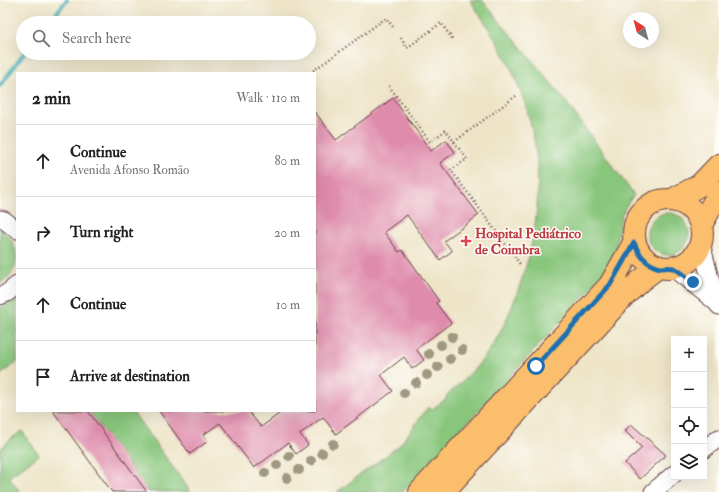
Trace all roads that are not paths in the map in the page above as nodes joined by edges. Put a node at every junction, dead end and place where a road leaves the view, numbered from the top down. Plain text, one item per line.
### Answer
1 (719, 164) edge
2 (719, 193) edge
3 (672, 200) junction
4 (0, 219) edge
5 (16, 229) edge
6 (701, 234) junction
7 (634, 243) junction
8 (666, 268) junction
9 (16, 286) edge
10 (0, 296) edge
11 (718, 304) edge
12 (719, 438) edge
13 (707, 447) edge
14 (671, 477) edge
15 (420, 492) edge
16 (443, 492) edge
17 (653, 492) edge

1 - 3 main road
2 - 6 main road
3 - 6 main road
3 - 7 main road
4 - 5 street
6 - 8 main road
6 - 11 street
7 - 8 main road
7 - 15 main road
8 - 11 street
8 - 16 main road
9 - 10 street
12 - 13 street
14 - 17 street

